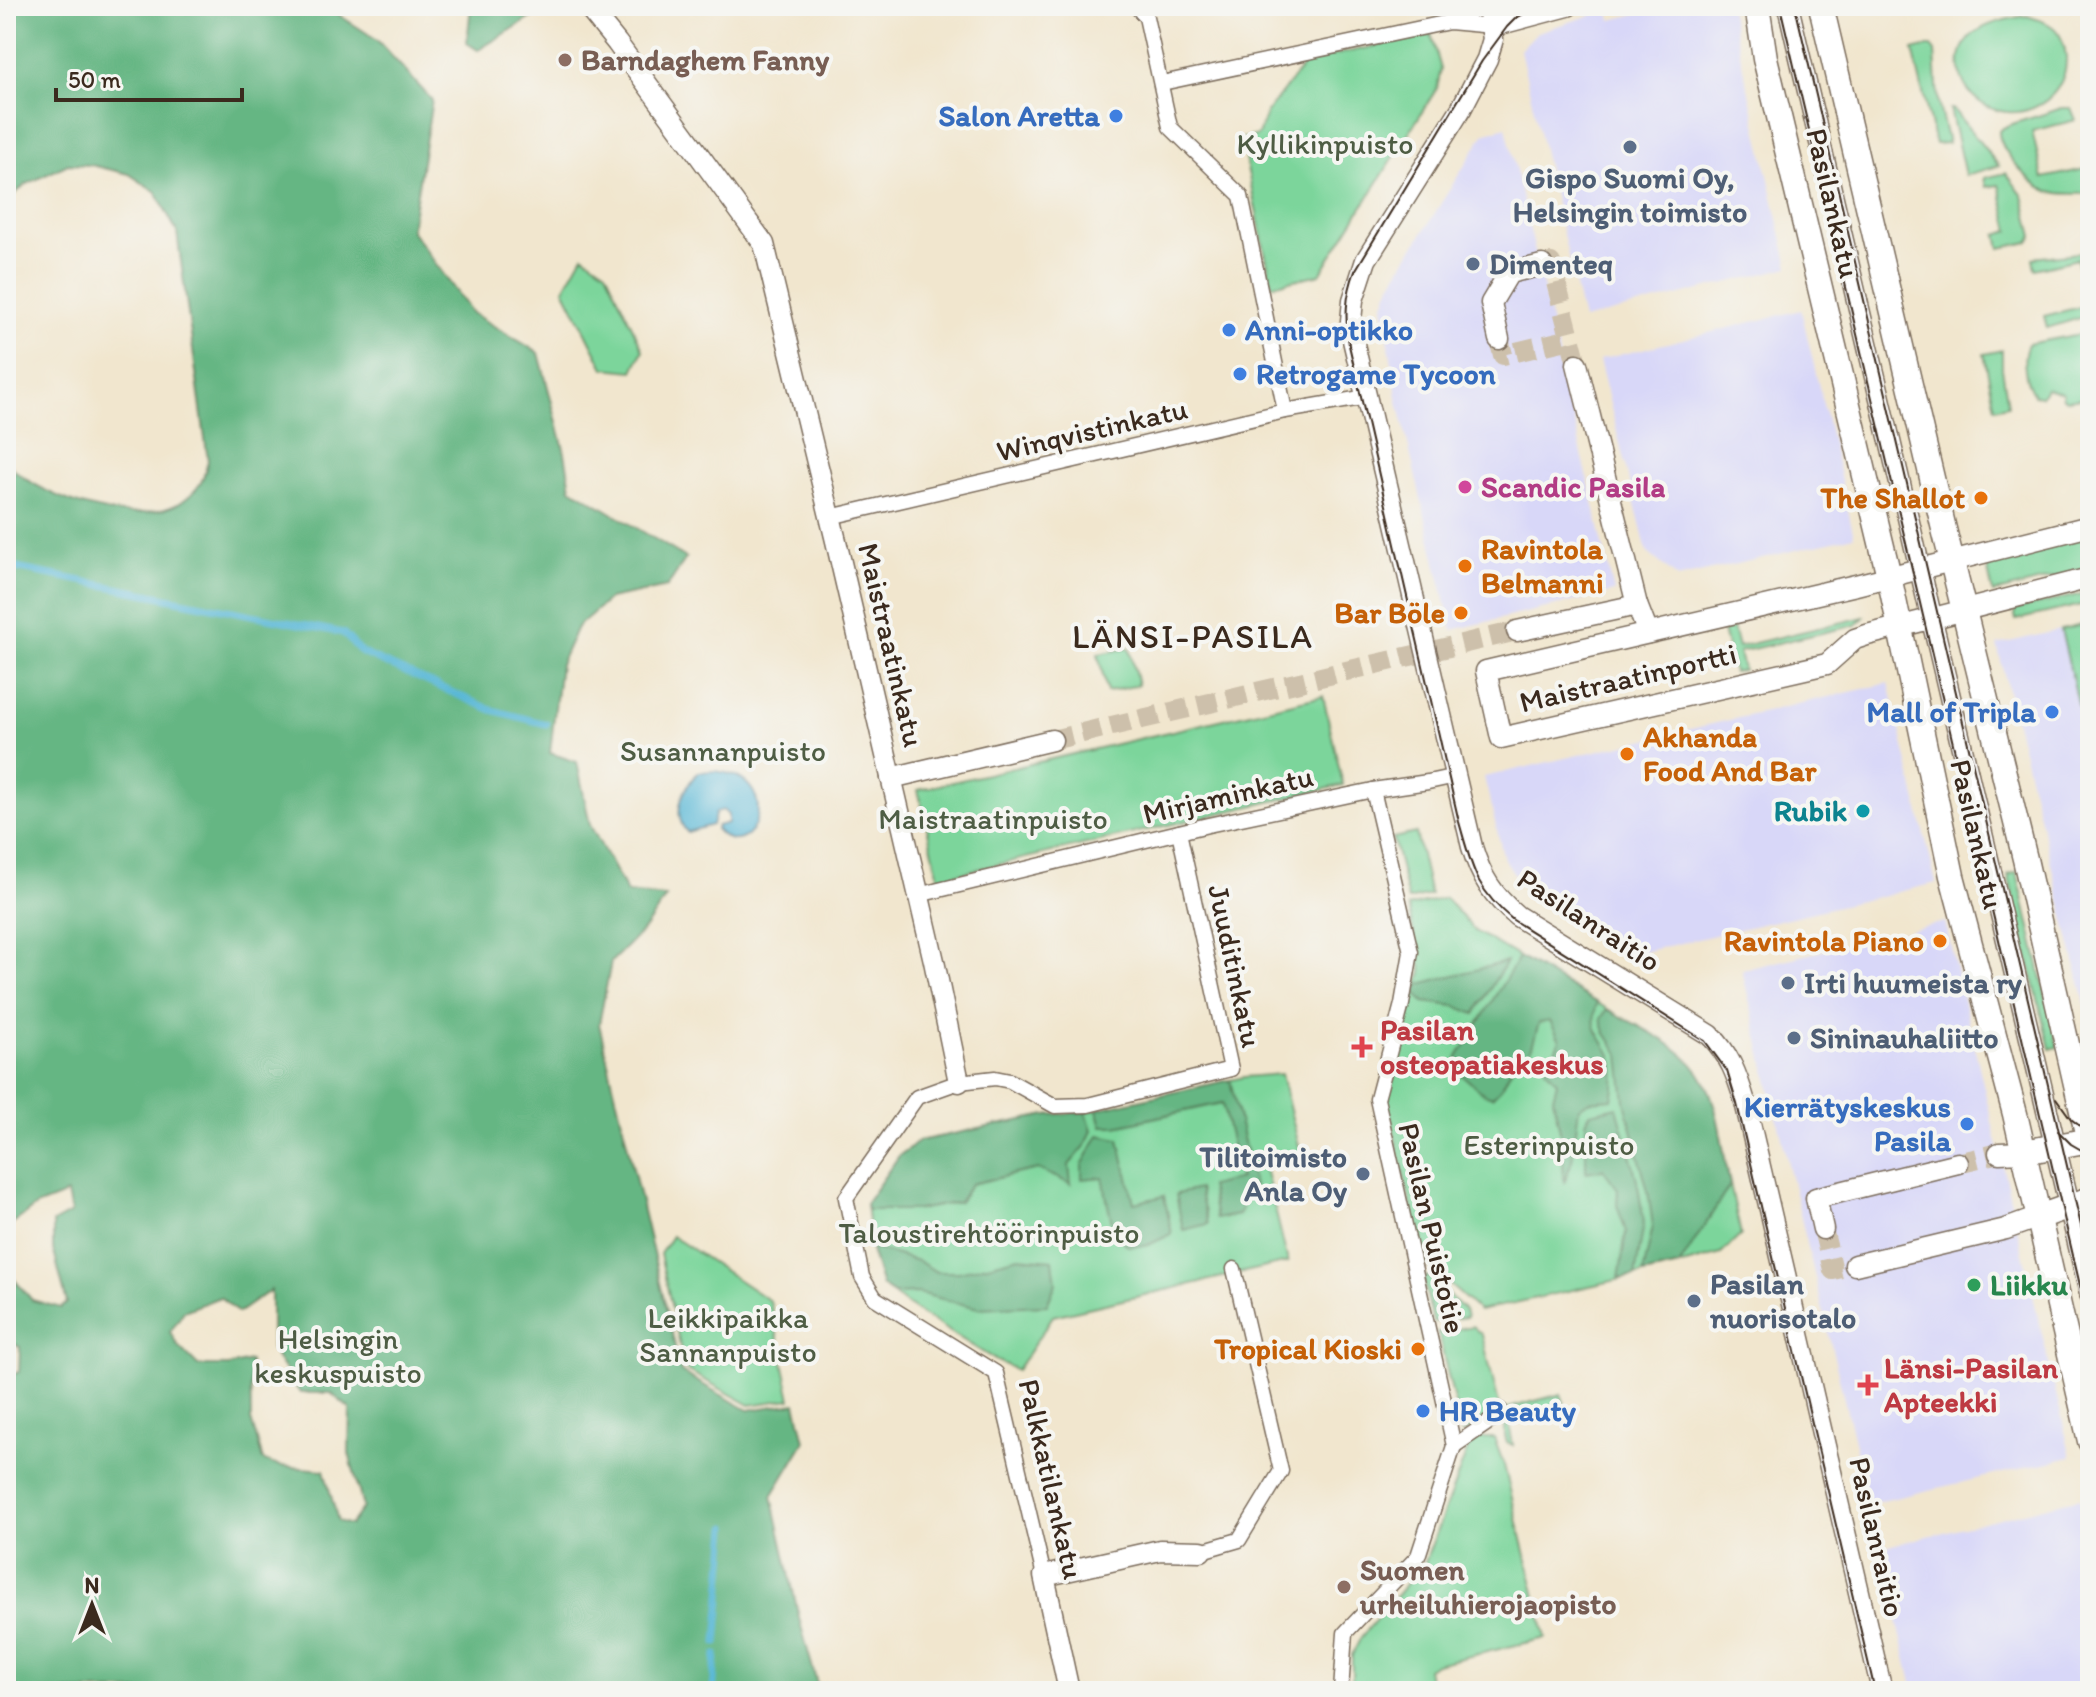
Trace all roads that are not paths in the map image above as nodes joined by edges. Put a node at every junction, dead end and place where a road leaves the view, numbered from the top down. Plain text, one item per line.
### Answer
1 (1136, 6) edge
2 (1568, 6) edge
3 (1757, 6) edge
4 (1788, 6) edge
5 (1821, 6) edge
6 (592, 8) edge
7 (1490, 16) edge
8 (1162, 83) junction
9 (1542, 265) dead end
10 (1499, 339) dead end
11 (1577, 364) tunnel mouth
12 (1367, 397) junction
13 (1285, 411) junction
14 (830, 517) junction
15 (2090, 526) edge
16 (1951, 560) junction
17 (1918, 568) junction
18 (1889, 576) junction
19 (2090, 578) edge
20 (1637, 605) junction
21 (1963, 610) junction
22 (1931, 619) junction
23 (1898, 627) junction
24 (1517, 631) tunnel mouth
25 (1648, 633) junction
26 (1052, 740) tunnel mouth
27 (1456, 776) junction
28 (891, 778) junction
29 (1373, 790) junction
30 (1179, 832) junction
31 (918, 895) junction
32 (959, 1082) junction
33 (2090, 1142) edge
34 (2055, 1146) junction
35 (2024, 1152) junction
36 (1999, 1153) tunnel mouth
37 (1958, 1163) tunnel mouth
38 (2079, 1202) edge
39 (2039, 1217) junction
40 (1823, 1229) tunnel mouth
41 (1855, 1265) tunnel mouth
42 (1234, 1269) dead end
43 (2090, 1294) edge
44 (1500, 1410) dead end
45 (2090, 1441) edge
46 (1454, 1446) junction
47 (1201, 1551) joint
48 (1044, 1576) junction
49 (1069, 1691) edge
50 (1341, 1691) edge
51 (1882, 1691) edge

1 - 8 street
2 - 7 street
3 - 18 street, Pasilankatu
4 - 17 street, Pasilankatu
5 - 16 street, Pasilankatu
6 - 14 street, Maistraatinkatu
7 - 8 street
7 - 12 street, Pasilanraitio
8 - 13 street
9 - 10 street
11 - 20 street
12 - 13 street, Winqvistinkatu
12 - 27 street, Pasilanraitio
13 - 14 street, Winqvistinkatu
14 - 28 street, Maistraatinkatu
15 - 16 street, Maistraatinportti
16 - 17 street, Maistraatinportti
16 - 21 street, Pasilankatu
17 - 18 street, Maistraatinportti
17 - 22 street, Pasilankatu
18 - 23 street, Pasilankatu
18 - 25 street, Maistraatinportti
19 - 21 street, Maistraatinportti
20 - 24 street
20 - 25 street
21 - 22 street, Maistraatinportti
21 - 33 street, Pasilankatu
22 - 23 street, Maistraatinportti
22 - 34 street, Pasilankatu
23 - 25 street, Maistraatinportti
23 - 35 street, Pasilankatu
26 - 28 street
27 - 29 street, Mirjaminkatu
27 - 51 street, Pasilanraitio
28 - 31 street, Maistraatinkatu
29 - 30 street, Mirjaminkatu
29 - 46 street, Pasilan Puistotie
30 - 31 street, Mirjaminkatu
30 - 32 street, Juuditinkatu
31 - 32 street, Maistraatinkatu
32 - 48 street, Palkkatilankatu
33 - 34 street
34 - 35 street
34 - 38 street, Pasilankatu
35 - 36 street
35 - 39 street, Pasilankatu
37 - 40 street
38 - 39 street
38 - 43 street, Pasilankatu
39 - 41 street
39 - 45 street, Pasilankatu
42 - 47 street
44 - 46 street
46 - 50 street
47 - 48 street
48 - 49 street, Palkkatilankatu

